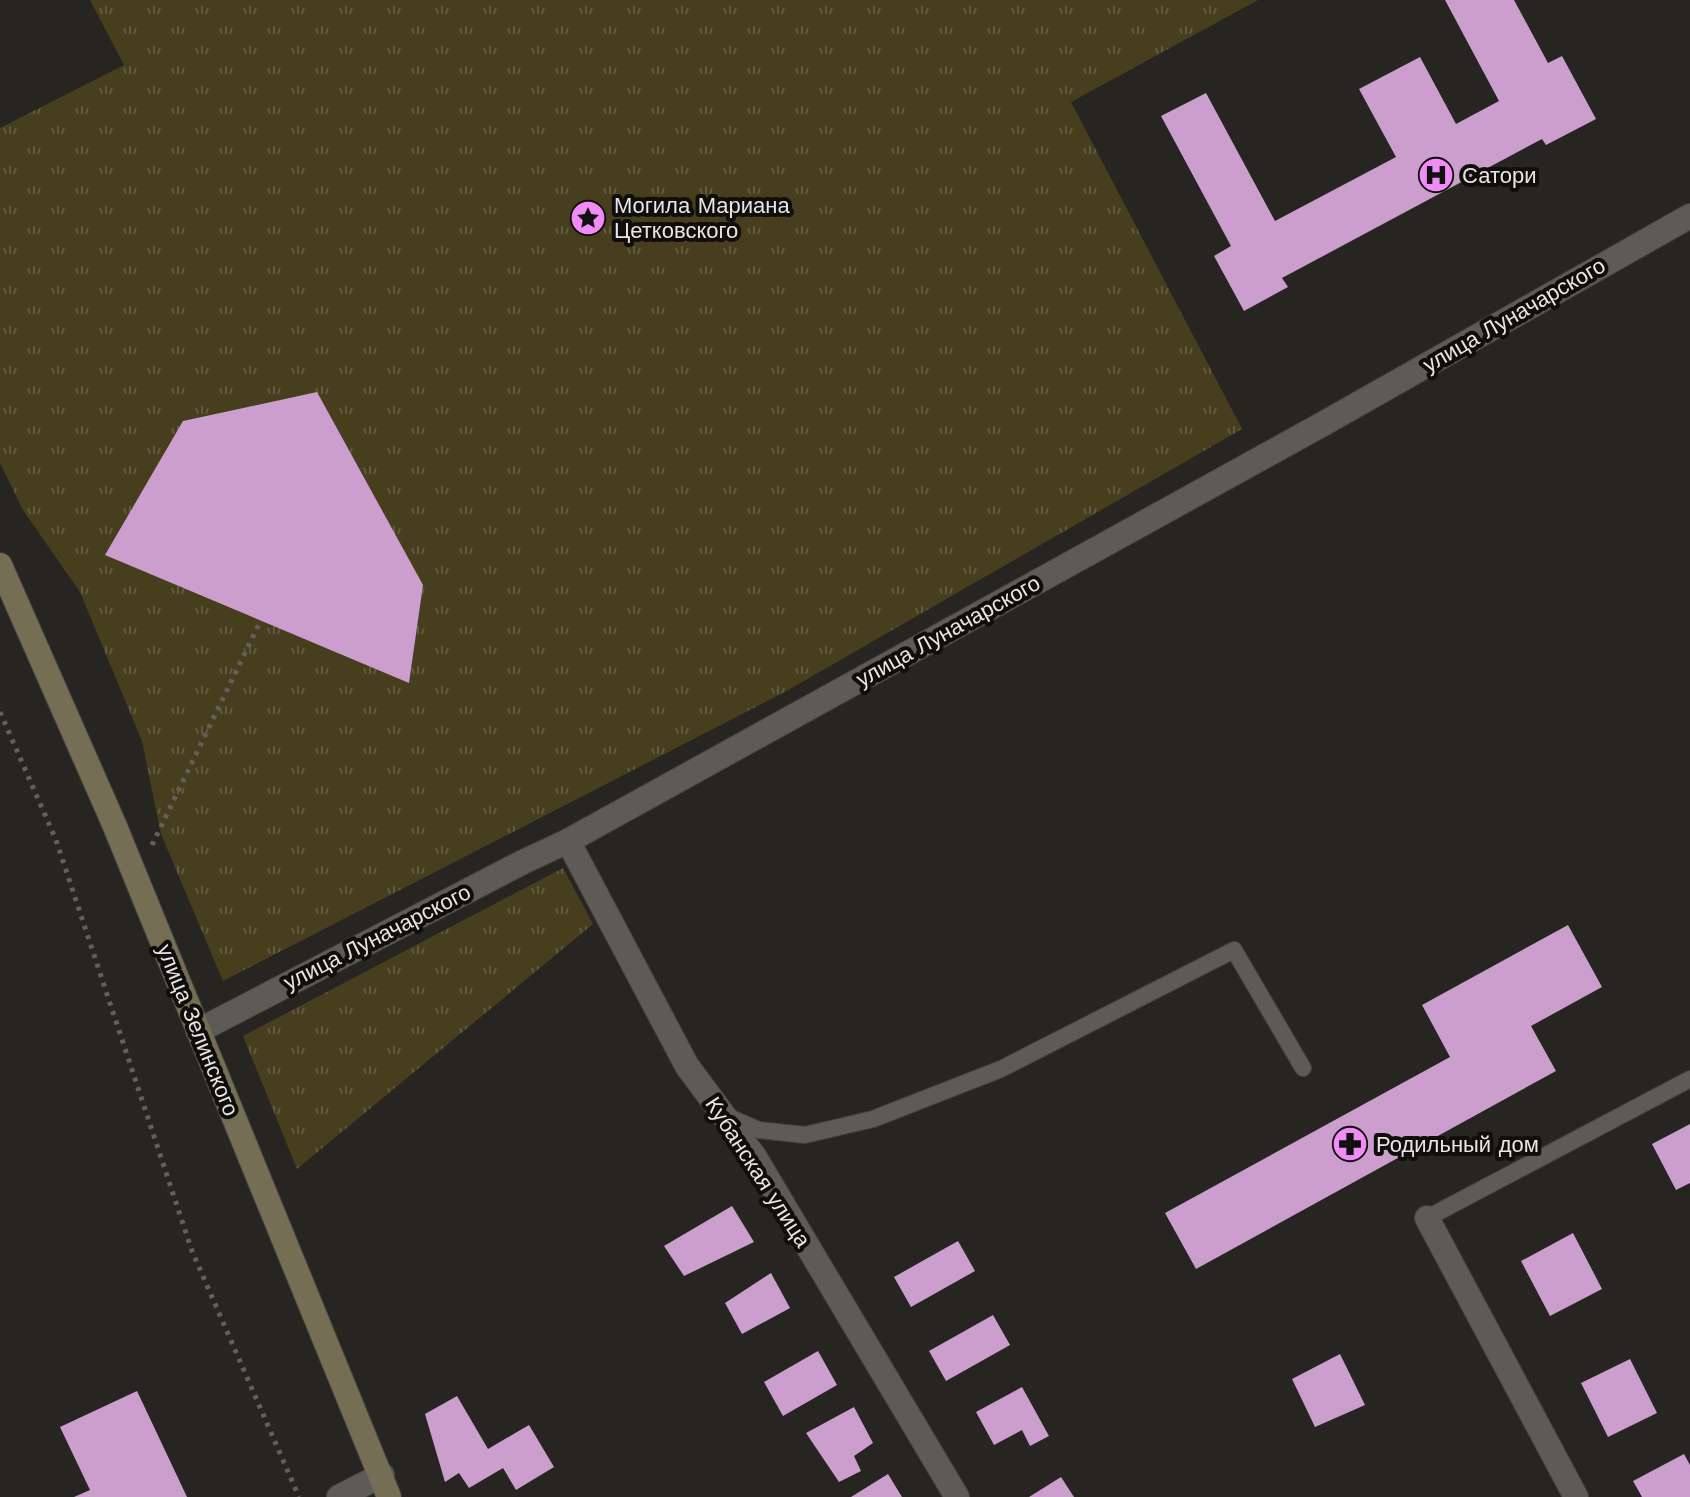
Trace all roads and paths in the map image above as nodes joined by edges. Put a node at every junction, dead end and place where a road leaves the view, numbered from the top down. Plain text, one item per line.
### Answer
1 (1690, 216) edge
2 (0, 565) edge
3 (261, 620) dead end
4 (0, 712) edge
5 (568, 841) junction
6 (136, 879) junction
7 (198, 1031) junction
8 (1303, 1068) dead end
9 (1690, 1079) edge
10 (723, 1114) junction
11 (1427, 1218) joint
12 (385, 1486) edge
13 (299, 1497) edge
14 (339, 1497) edge
15 (957, 1497) edge
16 (1576, 1497) edge

1 - 5 street, улица Луначарского
2 - 6 main road, улица Зелинского
3 - 6 path
4 - 13 path
5 - 7 street, улица Луначарского
5 - 10 street, Кубанская улица
6 - 7 main road, улица Зелинского
7 - 12 main road, улица Зелинского
8 - 10 lane
9 - 11 lane
10 - 15 street, Кубанская улица
11 - 16 street
12 - 14 street

